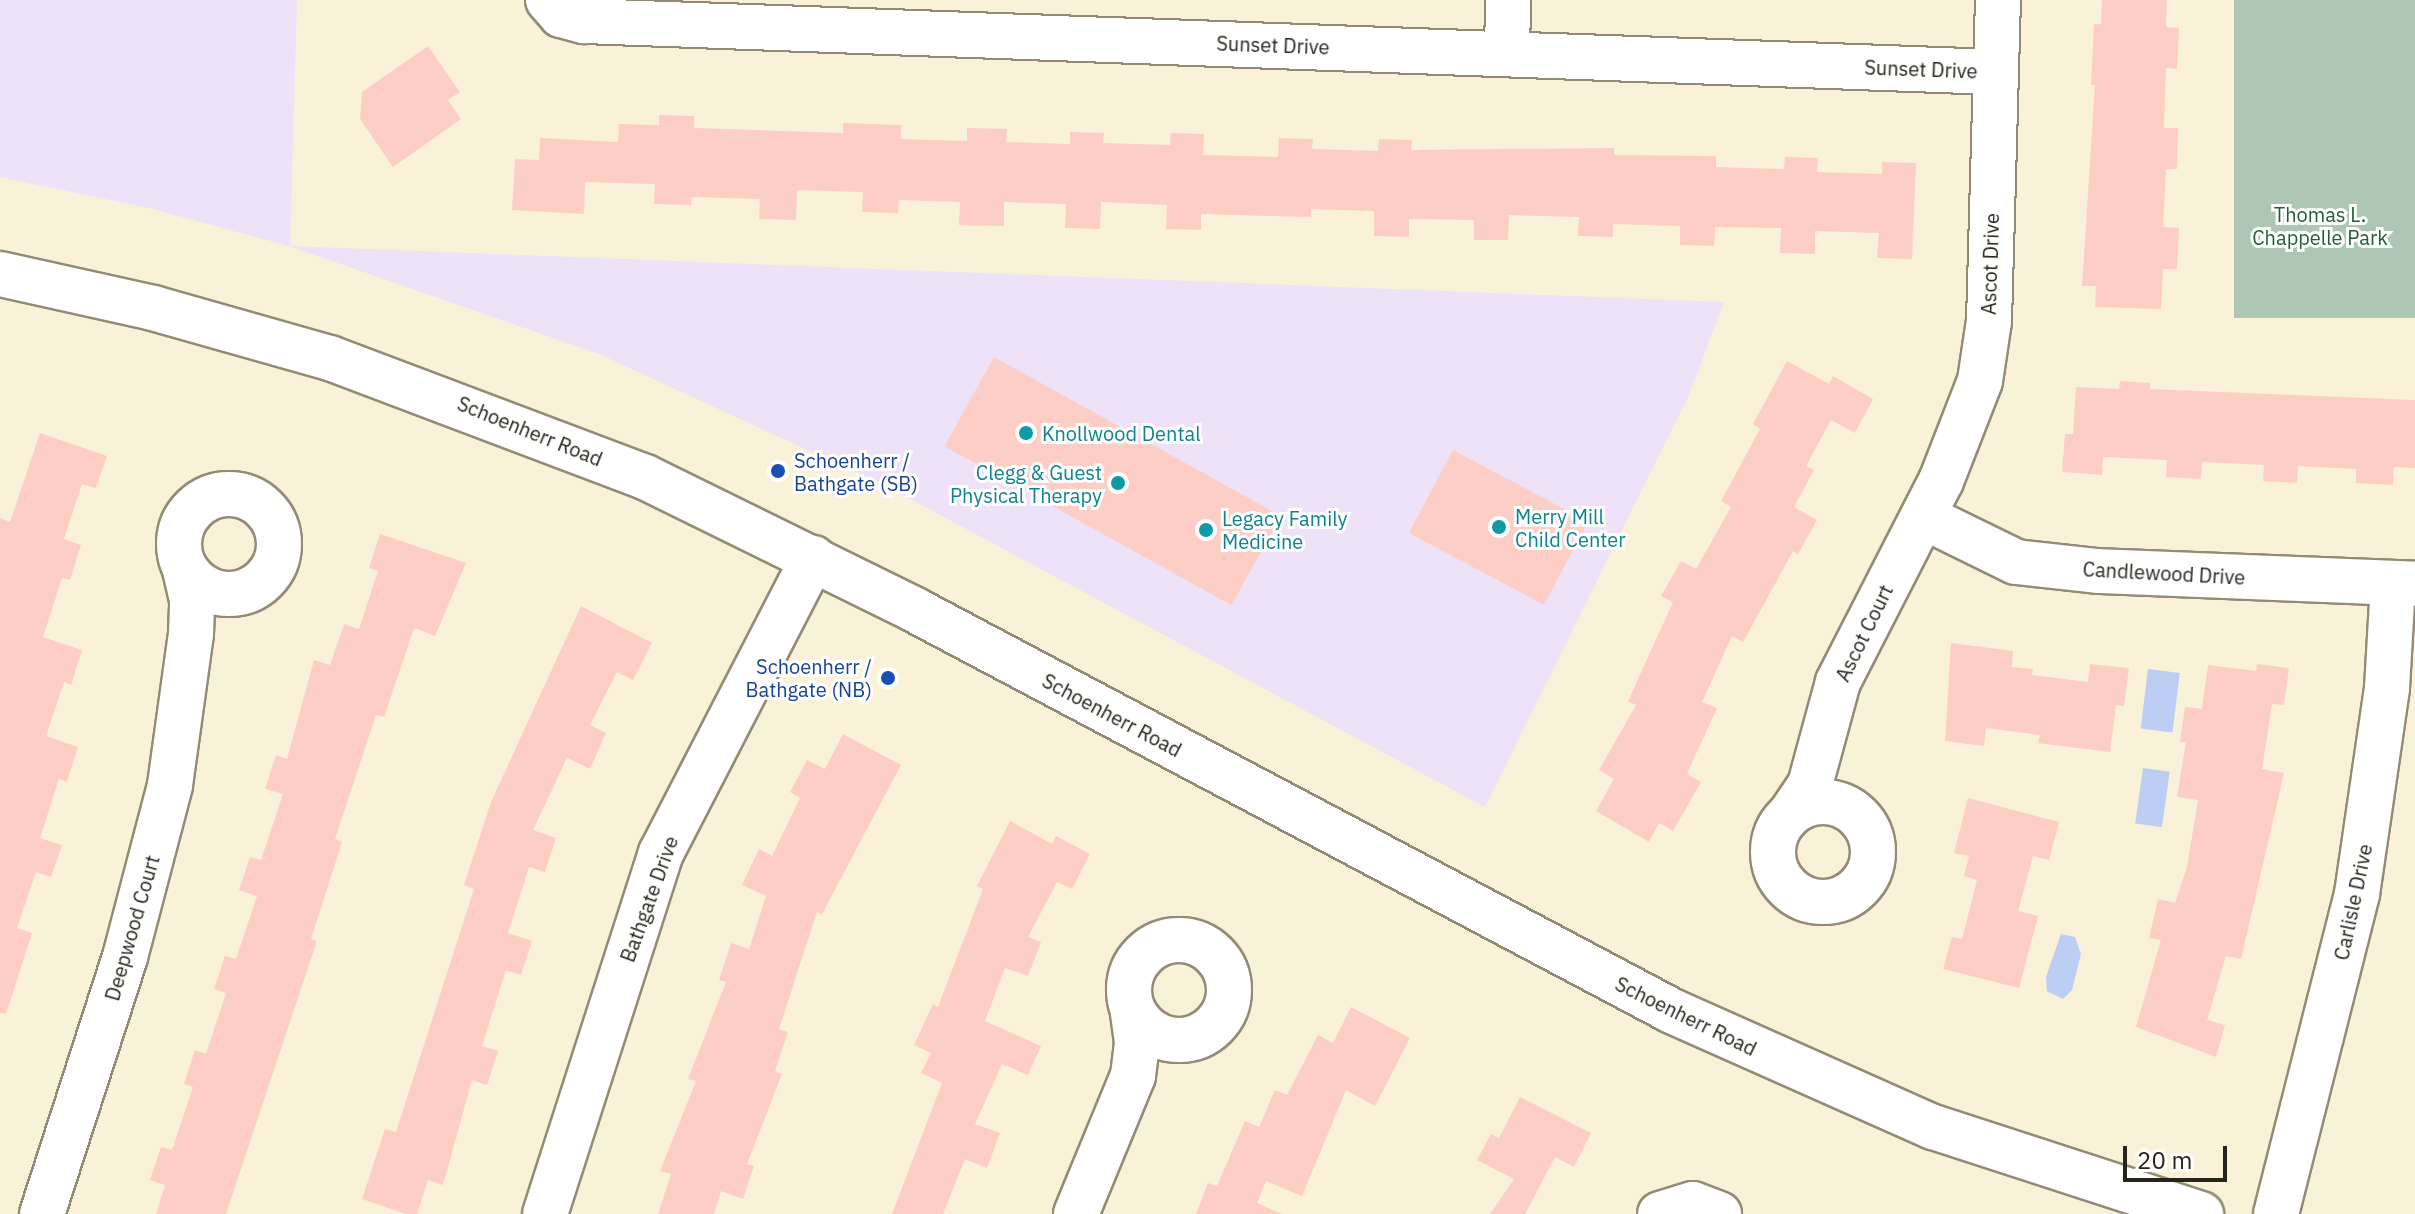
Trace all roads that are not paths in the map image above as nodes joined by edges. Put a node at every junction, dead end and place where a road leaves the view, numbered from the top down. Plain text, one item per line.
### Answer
1 (1508, 0) edge
2 (1998, 0) edge
3 (551, 5) edge
4 (1028, 18) edge
5 (1507, 54) junction
6 (1996, 72) junction
7 (0, 274) edge
8 (1924, 517) junction
9 (813, 558) junction
10 (185, 570) junction
11 (2404, 583) edge
12 (240, 593) junction
13 (191, 634) junction
14 (1820, 754) junction
15 (1838, 804) junction
16 (1791, 813) junction
17 (1133, 1012) junction
18 (1185, 1040) junction
19 (1133, 1076) junction
20 (42, 1214) edge
21 (545, 1214) edge
22 (1076, 1214) edge
23 (1660, 1214) edge
24 (1719, 1214) edge
25 (2201, 1214) edge
26 (2276, 1214) edge

1 - 5 street
2 - 6 street, Ascot Drive
3 - 4 street, Sunset Drive
4 - 5 street, Sunset Drive
5 - 6 street, Sunset Drive
6 - 8 street, Ascot Drive
7 - 9 street, Schoenherr Road
8 - 11 street, Candlewood Drive
8 - 14 street, Ascot Court
9 - 21 street, Bathgate Drive
9 - 25 street, Schoenherr Road
10 - 12 street
10 - 12 street, Deepwood Court
10 - 13 street, Deepwood Court
11 - 26 street, Carlisle Drive
12 - 13 street, Deepwood Court
13 - 20 street, Deepwood Court
14 - 15 street, Ascot Court
14 - 16 street, Ascot Court
15 - 16 street
15 - 16 street, Ascot Court
17 - 18 street
17 - 18 street
17 - 19 street
18 - 19 street
19 - 22 street
23 - 24 street

